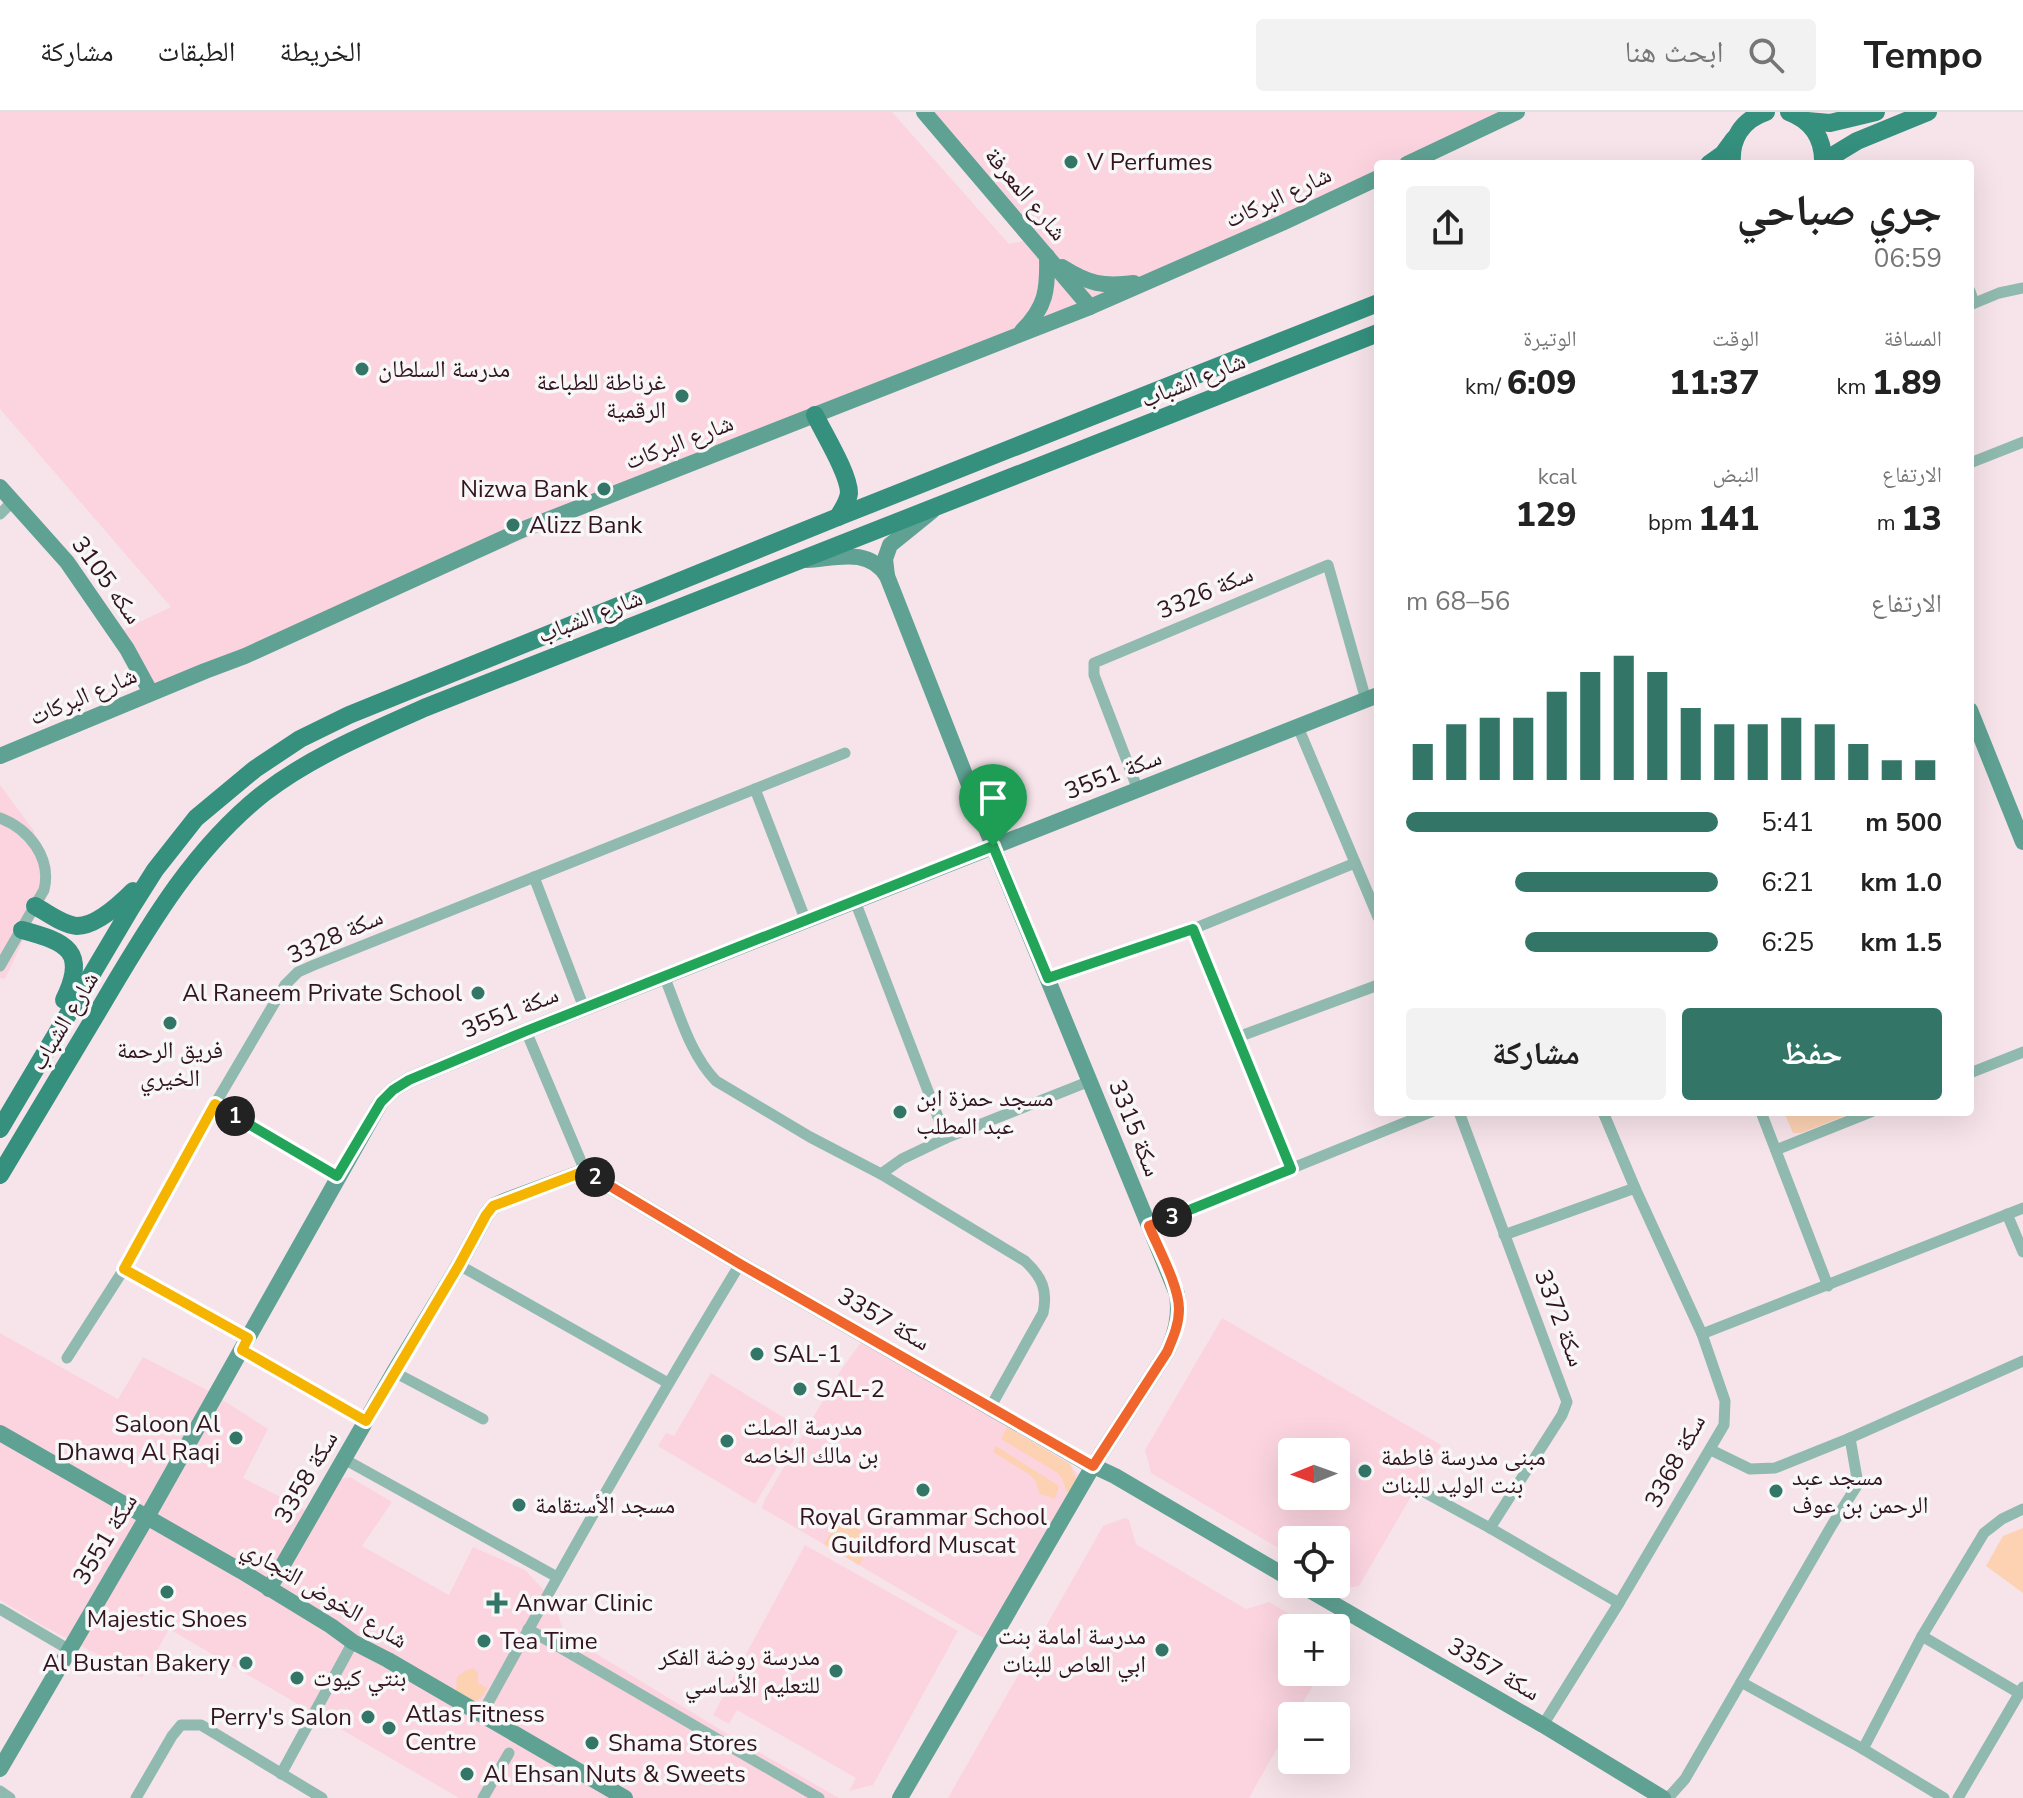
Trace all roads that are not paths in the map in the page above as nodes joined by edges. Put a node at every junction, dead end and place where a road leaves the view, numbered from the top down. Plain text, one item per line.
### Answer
1 (924, 112) edge
2 (1766, 112) edge
3 (1789, 112) edge
4 (1876, 112) edge
5 (1512, 113) edge
6 (1925, 114) edge
7 (1807, 121) junction
8 (1735, 137) junction
9 (1415, 160) edge
10 (1715, 160) edge
11 (1732, 160) edge
12 (1823, 160) edge
13 (1826, 160) edge
14 (1374, 180) edge
15 (1047, 256) junction
16 (1152, 280) junction
17 (2023, 288) edge
18 (1974, 299) edge
19 (1374, 305) edge
20 (1090, 307) junction
21 (1019, 335) junction
22 (1374, 335) edge
23 (815, 415) junction
24 (2022, 446) edge
25 (1974, 462) edge
26 (845, 477) junction
27 (0, 487) edge
28 (885, 498) junction
29 (13, 501) junction
30 (940, 505) junction
31 (0, 514) edge
32 (838, 517) junction
33 (798, 561) junction
34 (887, 576) junction
35 (151, 693) junction
36 (1372, 698) edge
37 (1974, 720) edge
38 (1298, 727) junction
39 (845, 753) dead end
40 (0, 756) edge
41 (755, 789) junction
42 (1138, 790) junction
43 (0, 818) edge
44 (2023, 842) edge
45 (993, 846) junction
46 (1355, 863) junction
47 (155, 870) junction
48 (534, 877) junction
49 (855, 901) junction
50 (35, 906) junction
51 (1374, 908) edge
52 (806, 921) junction
53 (1193, 929) junction
54 (22, 930) junction
55 (0, 966) edge
56 (664, 976) junction
57 (1048, 978) junction
58 (1374, 986) edge
59 (584, 1008) junction
60 (526, 1031) junction
61 (1238, 1037) junction
62 (2023, 1052) edge
63 (1974, 1071) edge
64 (1090, 1081) junction
65 (24, 1088) junction
66 (215, 1104) junction
67 (1421, 1116) edge
68 (1460, 1116) edge
69 (1605, 1116) edge
70 (1763, 1116) edge
71 (1861, 1116) edge
72 (0, 1129) edge
73 (946, 1138) junction
74 (1776, 1150) junction
75 (1291, 1169) junction
76 (585, 1171) junction
77 (881, 1174) junction
78 (0, 1175) edge
79 (337, 1176) junction
80 (1635, 1188) junction
81 (2023, 1208) edge
82 (2007, 1214) junction
83 (1149, 1226) junction
84 (1504, 1235) junction
85 (2023, 1252) edge
86 (740, 1264) junction
87 (459, 1265) junction
88 (124, 1269) junction
89 (1828, 1286) junction
90 (1702, 1334) junction
91 (245, 1344) junction
92 (67, 1358) dead end
93 (2023, 1361) edge
94 (394, 1372) junction
95 (668, 1383) junction
96 (990, 1408) junction
97 (483, 1419) dead end
98 (366, 1421) junction
99 (0, 1433) edge
100 (1850, 1438) junction
101 (1711, 1450) junction
102 (344, 1459) junction
103 (1093, 1466) junction
104 (1424, 1492) dead end
105 (2023, 1509) edge
106 (147, 1517) junction
107 (1490, 1528) junction
108 (1278, 1572) edge
109 (557, 1577) junction
110 (269, 1589) junction
111 (1323, 1598) edge
112 (1619, 1603) junction
113 (0, 1609) edge
114 (528, 1629) junction
115 (1922, 1636) junction
116 (353, 1642) junction
117 (68, 1649) junction
118 (1741, 1682) junction
119 (2021, 1690) edge
120 (482, 1714) junction
121 (1543, 1725) junction
122 (1863, 1749) junction
123 (509, 1753) dead end
124 (0, 1769) edge
125 (281, 1774) junction
126 (0, 1791) edge
127 (138, 1795) edge
128 (10, 1798) edge
129 (152, 1798) edge
130 (322, 1798) edge
131 (483, 1798) edge
132 (625, 1798) edge
133 (819, 1798) edge
134 (900, 1798) edge
135 (1666, 1798) edge
136 (1944, 1798) edge
137 (1958, 1798) edge

1 - 15 street, شارع المعرفة
2 - 8 main road
3 - 7 main road
4 - 7 main road
5 - 9 street
6 - 13 main road
7 - 12 main road
8 - 10 main road
8 - 11 main road
14 - 16 street, شارع البركات
15 - 16 street
15 - 20 street, شارع المعرفة
15 - 21 street
16 - 20 street, شارع البركات
17 - 18 street
19 - 28 main road, شارع الشباب
20 - 21 street, شارع البركات
21 - 23 street, شارع البركات
22 - 30 main road, شارع الشباب
23 - 26 main road
23 - 35 street, شارع البركات
24 - 25 street
26 - 28 main road
26 - 32 main road
27 - 29 street, سكه 3105
28 - 32 main road, شارع الشباب
29 - 31 street
29 - 35 street, سكه 3105
30 - 33 main road, شارع الشباب
30 - 34 street
32 - 47 main road, شارع الشباب
33 - 34 street
33 - 78 main road, شارع الشباب
34 - 45 street, سكة 3315
35 - 40 street, شارع البركات
36 - 38 street, سكة 3551
36 - 42 street, سكة 3326
37 - 44 street
38 - 42 street, سكة 3551
38 - 46 street
39 - 41 street, سكة 3328
41 - 48 street, سكة 3328
41 - 52 street
42 - 45 street, سكة 3551
43 - 50 street
45 - 49 street, سكة 3551
45 - 57 street, سكة 3315
46 - 51 street
46 - 53 street
47 - 50 main road
47 - 65 main road, شارع الشباب
48 - 59 street
48 - 66 street, سكة 3328
49 - 52 street, سكة 3551
49 - 73 street
50 - 54 street
52 - 56 street, سكة 3551
53 - 57 street
53 - 61 street
54 - 55 street
54 - 65 main road
56 - 59 street, سكة 3551
56 - 77 street
57 - 64 street, سكة 3315
58 - 61 street
59 - 60 street, سكة 3551
60 - 76 street
60 - 79 street, سكة 3551
61 - 75 street
62 - 63 street
64 - 73 street
64 - 83 street, سكة 3315
65 - 72 main road, شارع الشباب
66 - 79 street
66 - 88 street, سكة 3328
67 - 75 street
68 - 84 street, سكة 3372
69 - 80 street, سكة 3368
70 - 74 street
71 - 74 street
73 - 77 street
74 - 89 street
75 - 83 street
76 - 86 street, سكة 3357
76 - 87 street, سكة 3358
77 - 96 street
79 - 91 street, سكة 3551
80 - 84 street
80 - 90 street, سكة 3368
81 - 82 street
82 - 85 street
82 - 89 street
83 - 103 street, سكة 3315
84 - 107 street, سكة 3372
86 - 95 street
86 - 96 street, سكة 3357
87 - 94 street, سكة 3358
87 - 95 street
88 - 91 street
88 - 92 street, سكة 3328
89 - 90 street
90 - 101 street, سكة 3368
91 - 98 street
91 - 106 street, سكة 3551
93 - 100 street
94 - 97 street
94 - 98 street, سكة 3358
95 - 109 street
96 - 103 street, سكة 3357
98 - 102 street, سكة 3358
99 - 106 street, شارع الخوض التجاري
100 - 101 street
100 - 118 street
101 - 112 street, سكة 3368
102 - 109 street
102 - 110 street, سكة 3358
103 - 108 street, سكة 3357
103 - 134 street, سكة 3315
104 - 107 street
105 - 115 street
106 - 110 street, شارع الخوض التجاري
106 - 117 street, سكة 3551
107 - 112 street
109 - 114 street
110 - 116 street, شارع الخوض التجاري
111 - 121 street, سكة 3357
112 - 121 street, سكة 3368
113 - 117 street
114 - 120 street
114 - 133 street
115 - 119 street
115 - 122 street
116 - 120 street, شارع الخوض التجاري
116 - 125 street
117 - 124 street, سكة 3551
118 - 122 street
118 - 135 street
119 - 137 street
120 - 132 street, شارع الخوض التجاري
121 - 135 street, سكة 3357
122 - 136 street
123 - 131 street
125 - 127 street
125 - 130 street
126 - 128 street
127 - 129 street

